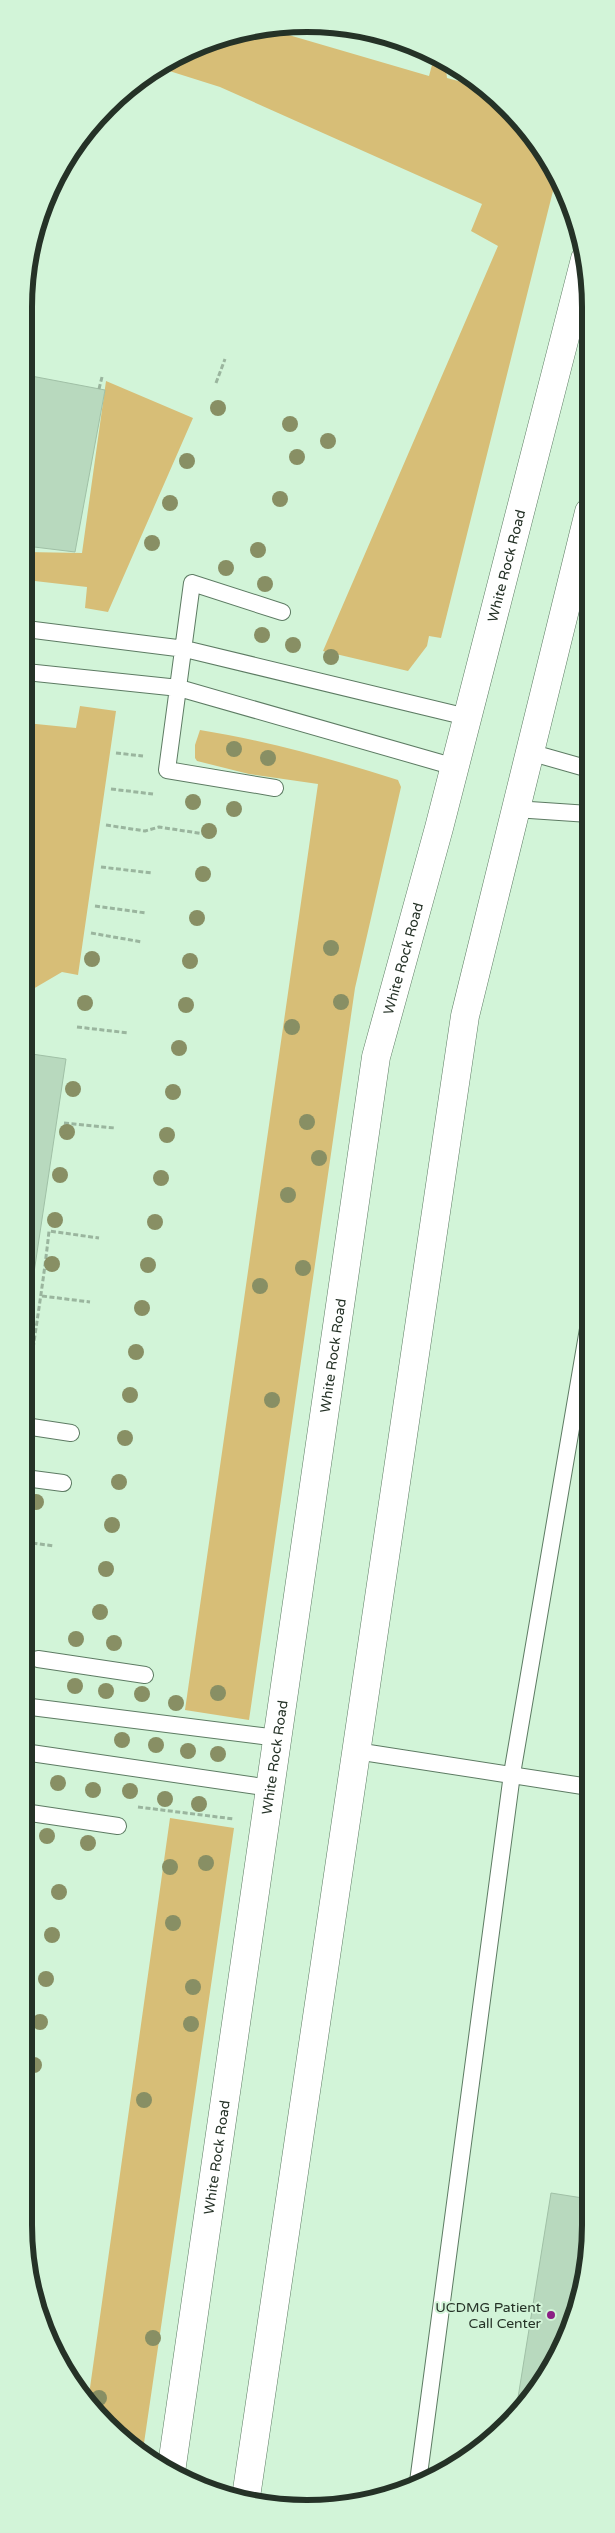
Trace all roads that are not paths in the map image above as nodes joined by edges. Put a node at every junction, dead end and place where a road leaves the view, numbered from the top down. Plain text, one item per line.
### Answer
1 (580, 276) edge
2 (582, 540) edge
3 (282, 612) dead end
4 (32, 630) edge
5 (185, 649) junction
6 (32, 673) edge
7 (179, 688) junction
8 (467, 717) junction
9 (529, 752) junction
10 (455, 767) junction
11 (582, 767) edge
12 (275, 788) dead end
13 (515, 809) junction
14 (582, 814) edge
15 (582, 1364) edge
16 (32, 1427) edge
17 (71, 1433) dead end
18 (32, 1479) edge
19 (63, 1483) dead end
20 (38, 1659) dead end
21 (145, 1675) dead end
22 (32, 1707) edge
23 (278, 1738) junction
24 (356, 1751) junction
25 (32, 1753) edge
26 (512, 1774) junction
27 (582, 1786) edge
28 (270, 1788) junction
29 (32, 1813) edge
30 (118, 1826) dead end
31 (173, 2465) edge
32 (419, 2477) edge
33 (247, 2493) edge

1 - 8 main road, White Rock Road
2 - 9 main road
3 - 5 lane
4 - 5 lane
5 - 7 lane
5 - 8 lane
6 - 7 lane
7 - 10 lane
7 - 12 lane
8 - 10 main road, White Rock Road
9 - 11 lane
9 - 13 main road
10 - 23 main road, White Rock Road
13 - 14 lane
13 - 24 main road
15 - 26 lane
16 - 17 lane
18 - 19 lane
20 - 21 lane
22 - 23 lane
23 - 28 main road, White Rock Road
24 - 26 lane
24 - 33 main road
25 - 28 lane
26 - 27 lane
26 - 32 lane
28 - 31 main road, White Rock Road
29 - 30 lane

